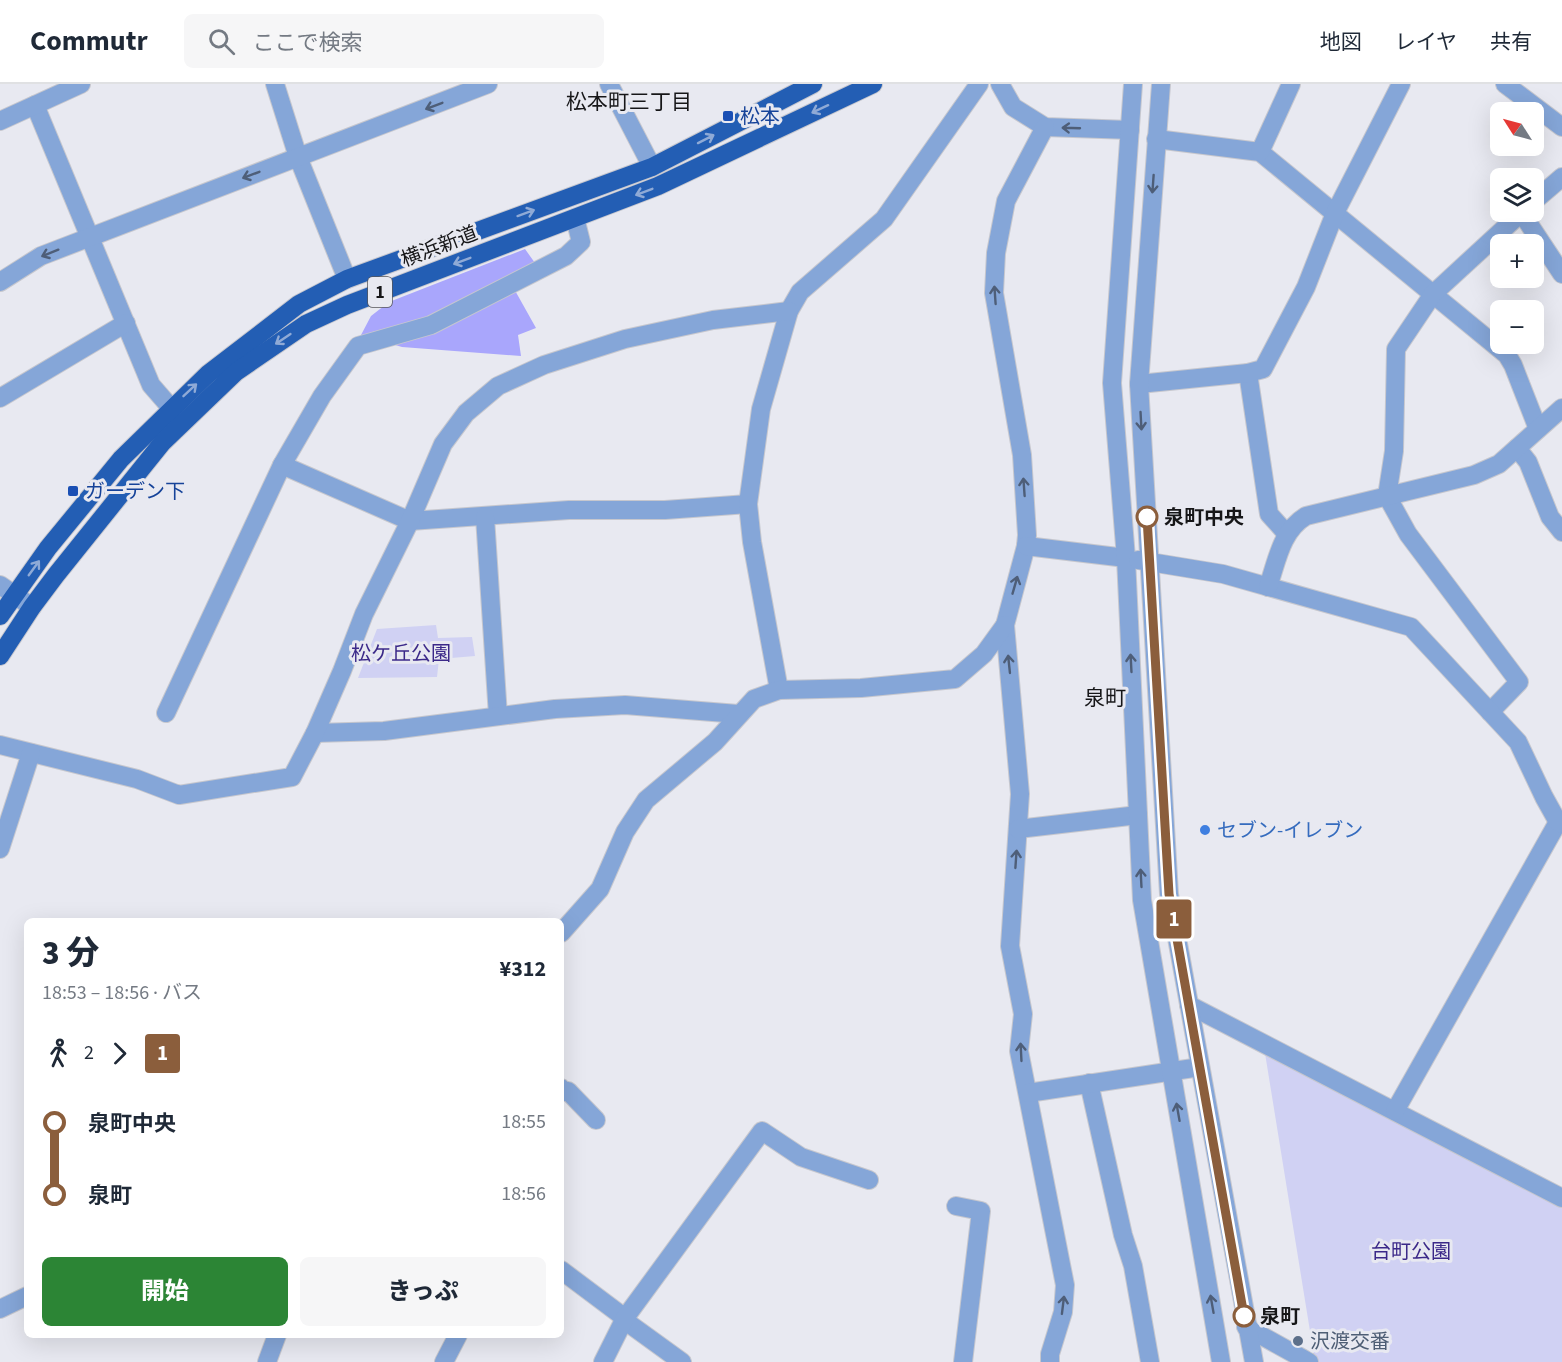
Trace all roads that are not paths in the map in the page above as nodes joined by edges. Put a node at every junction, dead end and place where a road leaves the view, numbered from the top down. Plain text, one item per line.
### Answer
1 (81, 84) edge
2 (275, 84) edge
3 (488, 84) edge
4 (609, 84) edge
5 (813, 84) edge
6 (873, 84) edge
7 (979, 84) edge
8 (1000, 84) edge
9 (1133, 84) edge
10 (1161, 84) edge
11 (1291, 84) edge
12 (1401, 84) edge
13 (1504, 84) edge
14 (35, 105) junction
15 (1559, 120) edge
16 (0, 121) edge
17 (1045, 128) junction
18 (1130, 130) junction
19 (1156, 140) junction
20 (1260, 152) junction
21 (298, 157) junction
22 (652, 167) junction
23 (1562, 177) edge
24 (1544, 192) edge
25 (1335, 213) junction
26 (575, 219) junction
27 (1510, 222) edge
28 (1533, 222) edge
29 (90, 237) junction
30 (1562, 274) edge
31 (347, 279) junction
32 (0, 282) edge
33 (1433, 294) junction
34 (789, 311) junction
35 (126, 323) junction
36 (1248, 373) junction
37 (1139, 384) junction
38 (0, 398) edge
39 (171, 408) junction
40 (1562, 408) edge
41 (1538, 429) junction
42 (1517, 448) junction
43 (282, 465) junction
44 (1387, 496) junction
45 (748, 504) junction
46 (485, 517) junction
47 (410, 521) junction
48 (1562, 532) edge
49 (1286, 533) junction
50 (1026, 546) junction
51 (1126, 558) junction
52 (1150, 562) junction
53 (1268, 587) junction
54 (7, 590) edge
55 (32, 607) junction
56 (0, 616) edge
57 (1005, 625) junction
58 (0, 656) edge
59 (779, 690) junction
60 (1490, 712) junction
61 (166, 713) dead end
62 (738, 714) junction
63 (498, 716) junction
64 (315, 733) junction
65 (0, 745) edge
66 (31, 753) junction
67 (1138, 815) junction
68 (1560, 823) edge
69 (1018, 829) junction
70 (0, 849) edge
71 (564, 930) edge
72 (1189, 1005) junction
73 (1200, 1067) junction
74 (1171, 1071) junction
75 (1089, 1083) junction
76 (564, 1092) edge
77 (1028, 1093) junction
78 (1395, 1111) junction
79 (596, 1120) dead end
80 (869, 1180) dead end
81 (1562, 1198) edge
82 (956, 1206) dead end
83 (564, 1272) edge
84 (24, 1297) edge
85 (0, 1309) edge
86 (625, 1319) junction
87 (1246, 1327) junction
88 (276, 1338) edge
89 (456, 1338) edge
90 (267, 1362) edge
91 (444, 1362) edge
92 (603, 1362) edge
93 (682, 1362) edge
94 (963, 1362) edge
95 (1050, 1362) edge
96 (1150, 1362) edge
97 (1221, 1362) edge
98 (1254, 1362) edge
99 (1309, 1362) edge

1 - 14 street
2 - 21 street
3 -> 21 street
4 - 22 street
22 -> 5 highway, 横浜新道 / 1
6 -> 26 highway, 横浜新道 / 1
7 - 34 street
8 - 17 street
9 - 18 street
10 - 19 street
11 - 20 street
12 - 25 street
13 - 15 street
14 - 16 street
14 - 29 street
18 -> 17 street
50 -> 17 street
18 - 51 street
19 - 20 street
19 -> 37 street
20 - 25 street
21 -> 29 street
21 - 31 street
31 -> 22 highway, 横浜新道 / 1
23 - 24 street
25 - 33 street
25 - 36 street
26 - 43 street
26 -> 55 highway, 横浜新道 / 1
27 - 33 street
28 - 30 street
29 -> 32 street
29 - 35 street
39 -> 31 highway, 横浜新道 / 1
33 - 41 street
33 - 44 street
34 - 45 street
34 - 47 street
35 - 38 street
35 - 39 street
36 - 37 street
36 - 49 street
37 -> 52 street
54 -> 39 highway, 横浜新道 / 1
40 - 41 street
41 - 42 street
42 - 44 street
42 - 48 street
43 - 47 street
43 - 61 street
44 - 49 street
44 - 60 street
45 - 46 street
45 - 59 street
46 - 47 street
46 - 63 street
47 - 64 street
49 - 53 street
50 - 51 street
57 -> 50 street
51 - 52 street
67 -> 51 street
52 - 53 street
52 - 72 street
53 - 60 street
54 - 55 street
54 - 56 highway, 横浜新道 / 1
55 - 58 highway, 横浜新道 / 1
57 - 59 street
69 -> 57 street
59 - 62 street
60 - 68 street
62 - 63 street
62 - 71 street
63 - 64 street
64 - 66 street
65 - 66 street
66 - 70 street
67 - 69 street
74 -> 67 street
68 - 78 street
77 -> 69 street
72 - 73 street
72 - 78 street
73 - 74 street
73 - 87 street
74 - 75 street
97 -> 74 street
75 - 77 street
75 - 96 street
76 - 79 street
95 -> 77 street
78 - 81 street
80 - 86 street
82 - 94 street
83 - 86 street
84 - 85 street
86 - 92 street
86 - 93 street
87 - 98 street
87 - 99 street
88 - 90 street
89 - 91 street

